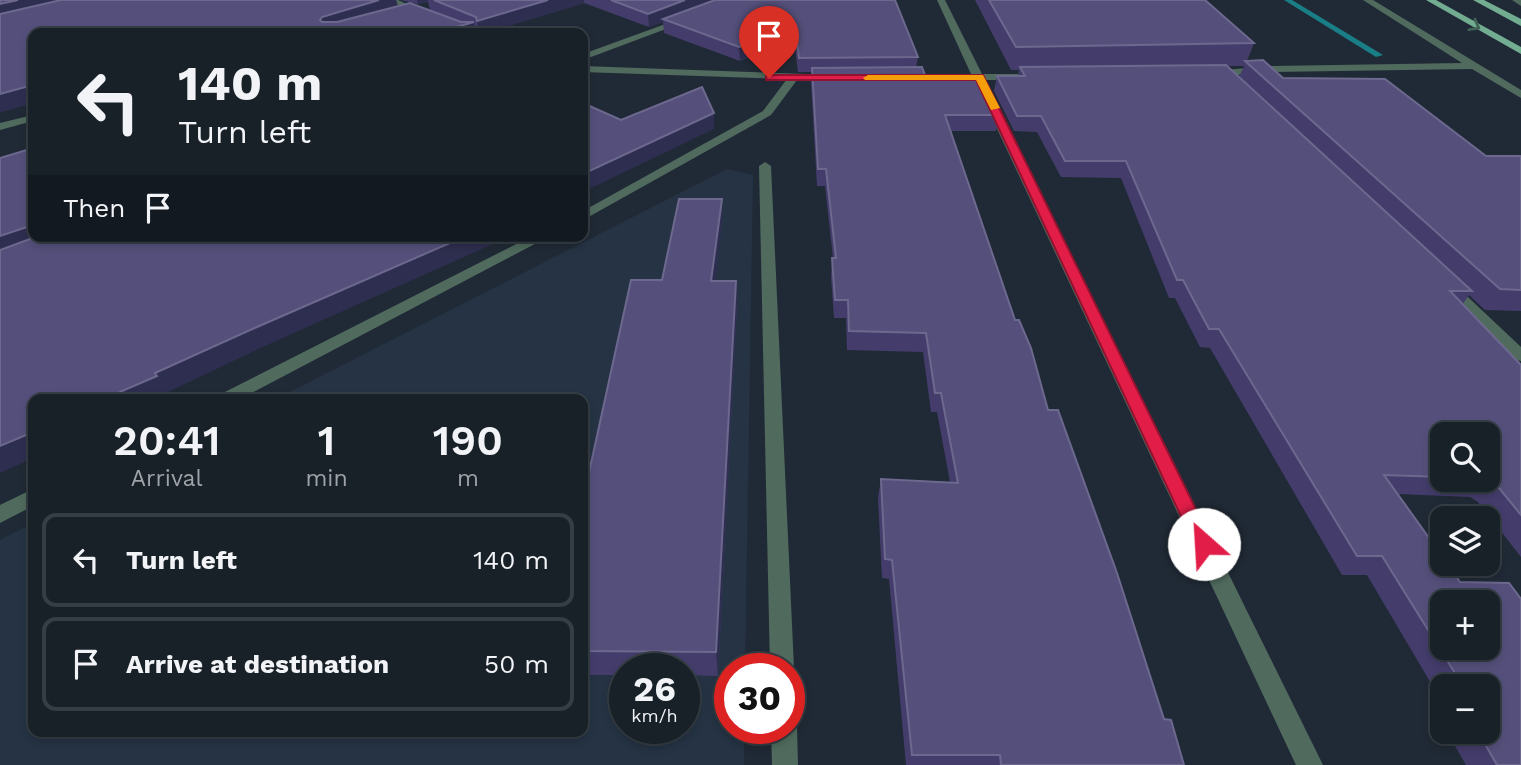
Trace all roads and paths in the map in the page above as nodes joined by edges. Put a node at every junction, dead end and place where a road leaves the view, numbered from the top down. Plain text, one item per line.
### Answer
1 (390, 0) edge
2 (941, 0) edge
3 (1367, 0) edge
4 (1430, 0) edge
5 (1477, 0) edge
6 (1516, 0) edge
7 (1521, 3) edge
8 (426, 7) edge
9 (414, 10) junction
10 (403, 13) edge
11 (690, 18) edge
12 (438, 19) edge
13 (1521, 23) edge
14 (1521, 51) edge
15 (588, 55) edge
16 (1474, 66) junction
17 (588, 69) edge
18 (1198, 74) edge
19 (979, 77) junction
20 (1034, 77) edge
21 (846, 78) edge
22 (940, 78) edge
23 (793, 79) junction
24 (1521, 95) edge
25 (28, 119) edge
26 (0, 127) edge
27 (765, 166) dead end
28 (588, 213) edge
29 (531, 242) edge
30 (1442, 281) edge
31 (1521, 356) edge
32 (235, 394) edge
33 (28, 500) edge
34 (0, 514) edge
35 (781, 653) edge
36 (784, 744) edge
37 (785, 765) edge
38 (1310, 765) edge

1 - 9 street
2 - 19 street
3 - 16 street
4 -> 14 main road
5 - 13 main road
6 - 7 street
8 - 9 street
9 - 10 street
9 - 12 street
11 - 15 street
16 - 18 street
16 - 24 street
17 - 23 street
19 - 20 street
19 - 22 street
19 - 38 street
21 - 23 street
23 - 28 street
25 - 26 street
27 - 35 street
29 - 32 street
30 - 31 street
33 - 34 street
36 - 37 street

